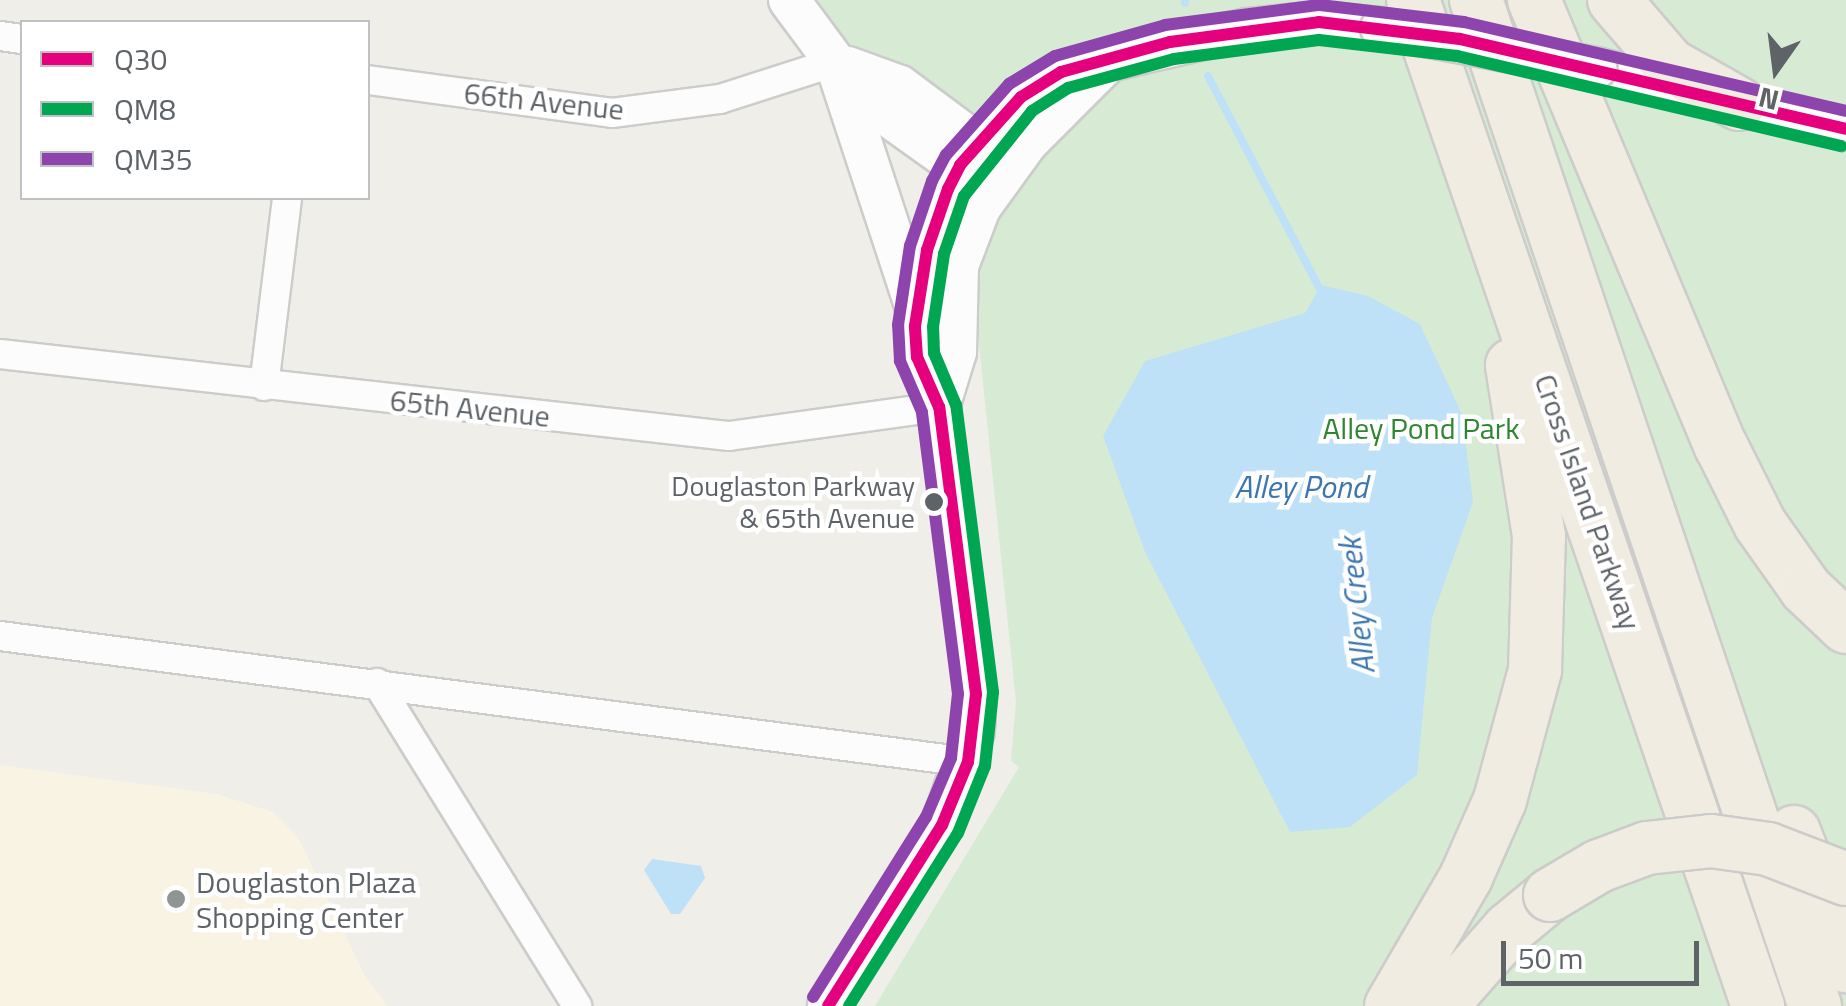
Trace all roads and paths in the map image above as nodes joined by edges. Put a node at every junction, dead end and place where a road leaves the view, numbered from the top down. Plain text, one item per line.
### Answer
1 (788, 0) edge
2 (1476, 0) edge
3 (1534, 0) edge
4 (1614, 0) edge
5 (1397, 14) edge
6 (835, 62) junction
7 (370, 80) edge
8 (1739, 104) junction
9 (1514, 107) junction
10 (1461, 129) junction
11 (1846, 130) edge
12 (984, 166) junction
13 (287, 200) edge
14 (916, 310) junction
15 (0, 354) edge
16 (264, 386) junction
17 (939, 407) junction
18 (1846, 627) edge
19 (0, 636) edge
20 (377, 683) junction
21 (968, 762) junction
22 (1846, 879) edge
23 (1846, 966) edge
24 (1846, 993) edge
25 (577, 1006) edge
26 (828, 1006) edge
27 (1392, 1006) edge
28 (1441, 1006) edge
29 (1755, 1006) edge
30 (1817, 1006) edge

1 - 6 main road
2 - 9 highway, Cross Island Parkway
3 - 18 highway
4 - 8 highway
5 - 8 main road, bridge
5 - 10 highway, Cross Island Parkway
5 - 12 main road
6 - 7 street, 66th Avenue
6 - 12 main road
6 - 14 main road
8 - 11 main road
9 - 23 highway
9 - 30 highway, Cross Island Parkway
10 - 27 highway
10 - 29 highway, Cross Island Parkway
12 - 14 main road
12 - 17 main road
13 - 16 street
14 - 17 main road
15 - 16 street, 65th Avenue
16 - 17 street, 65th Avenue
17 - 21 main road
19 - 20 street
20 - 21 street
20 - 25 street
21 - 26 main road
22 - 28 highway, bridge
24 - 30 highway

